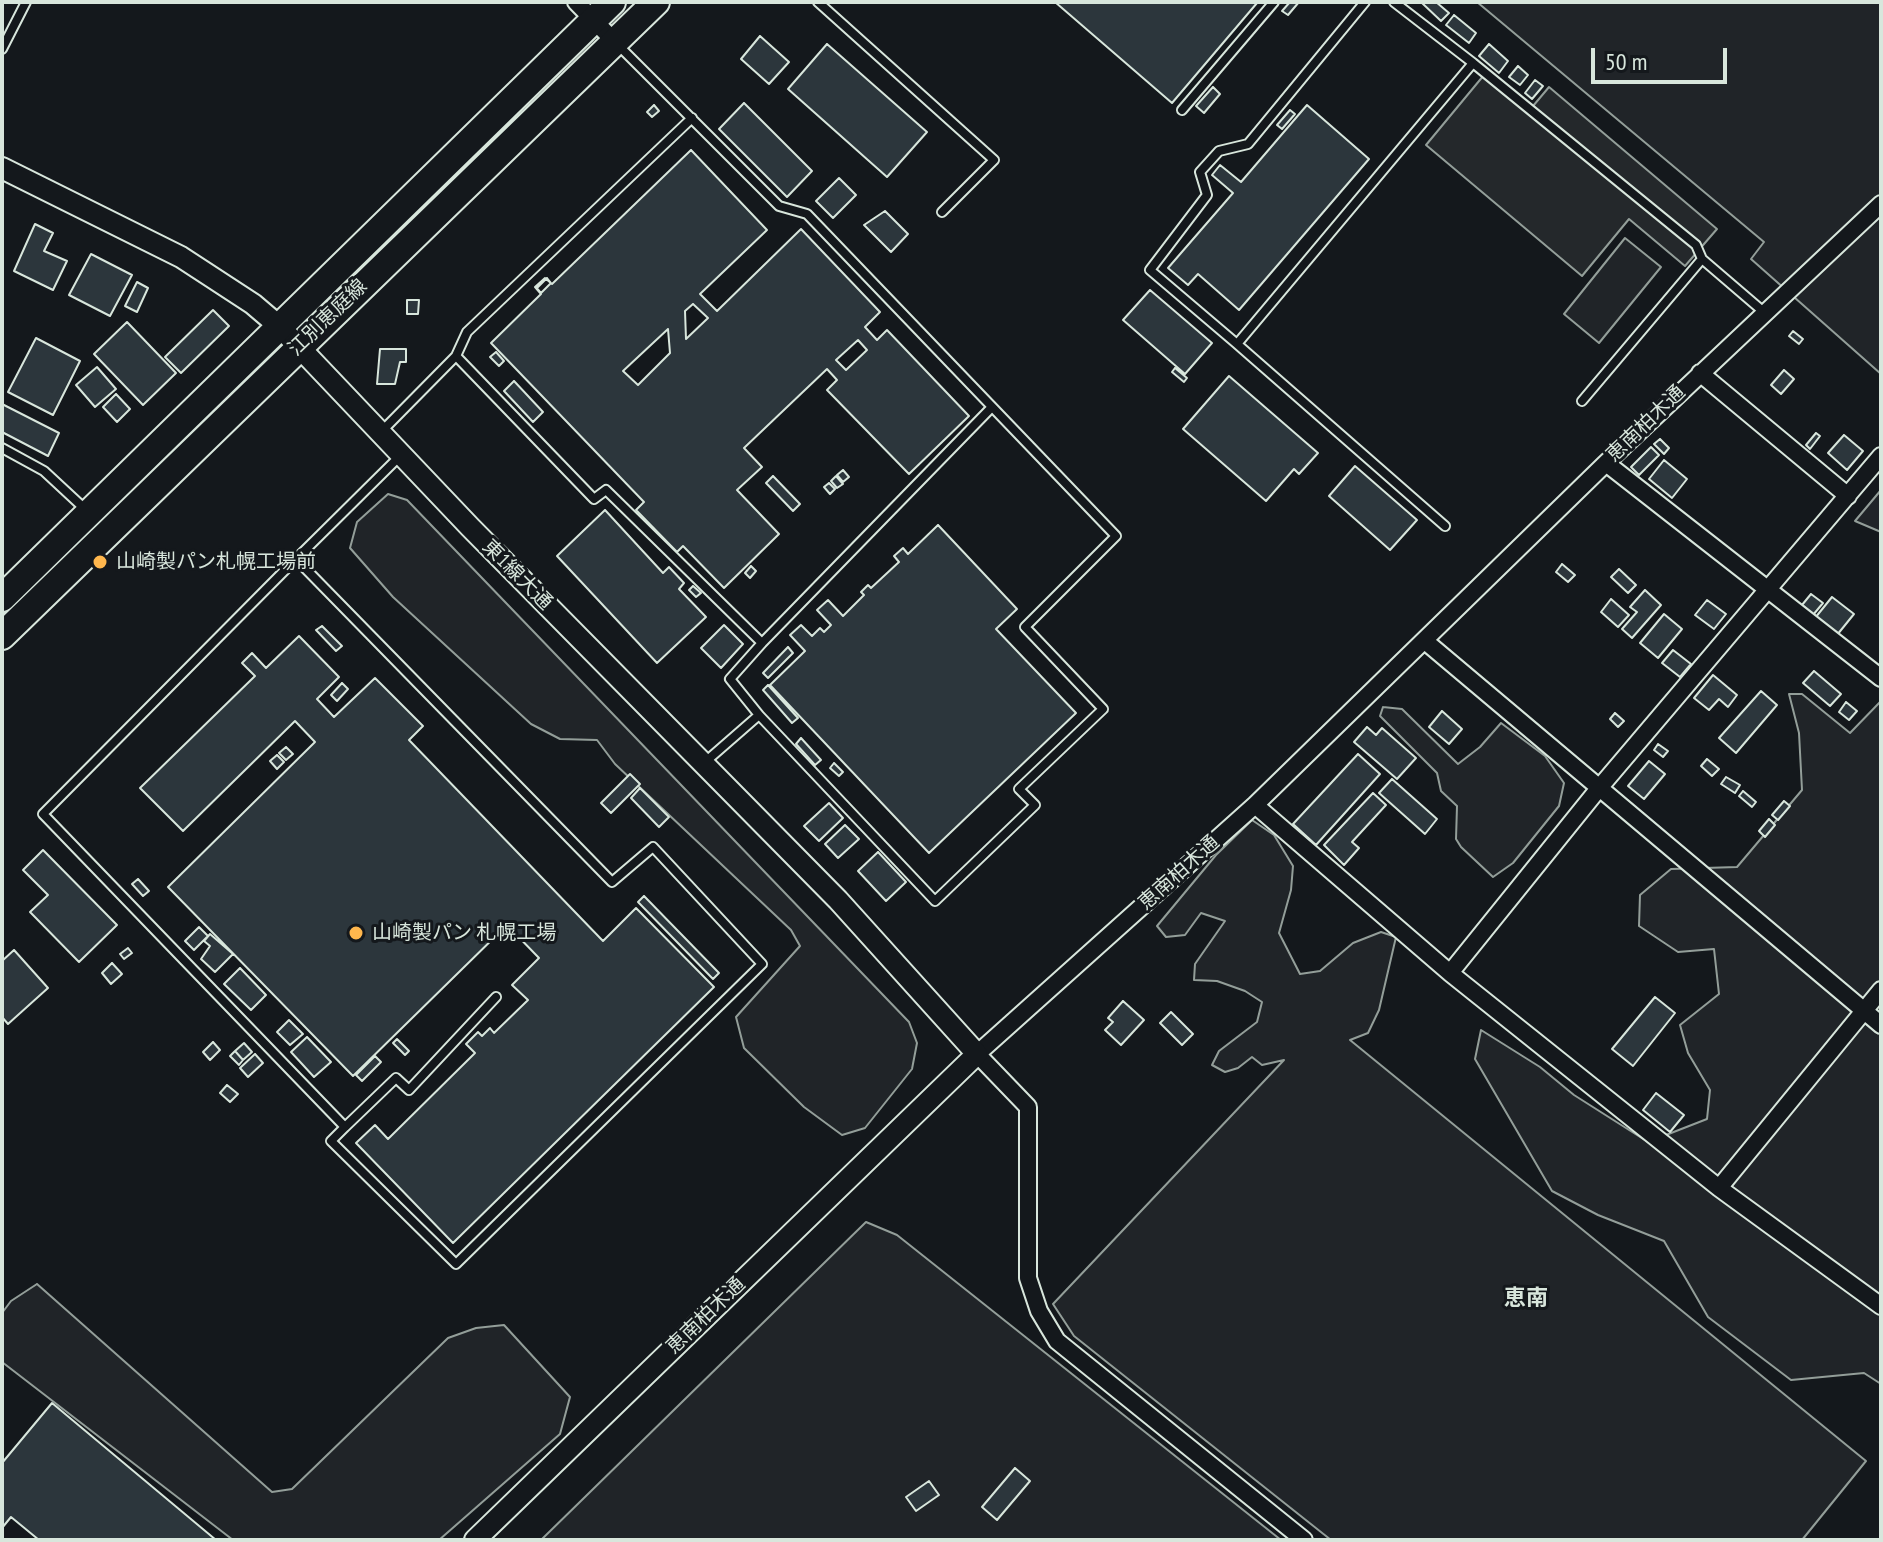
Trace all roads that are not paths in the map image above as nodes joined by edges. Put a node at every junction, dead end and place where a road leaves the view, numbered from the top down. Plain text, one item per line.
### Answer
1 (26, 2) edge
2 (656, 2) edge
3 (818, 2) edge
4 (1274, 2) edge
5 (1365, 2) edge
6 (1394, 2) edge
7 (594, 8) edge
8 (615, 42) junction
9 (2, 49) edge
10 (1473, 63) junction
11 (1182, 110) dead end
12 (692, 118) junction
13 (2, 168) edge
14 (1881, 204) edge
15 (942, 212) dead end
16 (1702, 259) junction
17 (1765, 313) junction
18 (289, 337) junction
19 (1237, 344) junction
20 (456, 356) junction
21 (1700, 373) junction
22 (1582, 401) dead end
23 (992, 407) junction
24 (381, 432) junction
25 (2, 448) edge
26 (400, 456) junction
27 (1881, 456) edge
28 (1606, 463) junction
29 (1848, 496) junction
30 (89, 513) junction
31 (1445, 526) dead end
32 (296, 559) junction
33 (1768, 591) junction
34 (2, 598) edge
35 (2, 636) edge
36 (1425, 641) junction
37 (762, 643) junction
38 (1881, 678) edge
39 (759, 715) junction
40 (703, 763) junction
41 (1600, 787) junction
42 (1255, 805) junction
43 (1450, 973) junction
44 (1881, 990) edge
45 (496, 997) dead end
46 (1864, 1011) junction
47 (1881, 1025) edge
48 (977, 1054) junction
49 (345, 1127) junction
50 (1719, 1188) junction
51 (1881, 1306) edge
52 (475, 1540) edge
53 (1304, 1540) edge

1 - 9 lane
2 - 8 main road, 江別恵庭線
3 - 15 lane
4 - 11 lane
5 - 19 lane
6 - 10 lane
7 - 8 street
7 - 18 main road, 江別恵庭線
8 - 12 lane
8 - 18 main road, 江別恵庭線
10 - 16 lane
10 - 19 lane
12 - 20 lane
12 - 23 lane
13 - 18 street, 東1線大通
14 - 17 street, 恵南柏木通
16 - 17 lane
16 - 22 lane
17 - 21 street, 恵南柏木通
18 - 24 street, 東1線大通
18 - 30 main road, 江別恵庭線
18 - 35 main road, 江別恵庭線
19 - 31 lane
20 - 24 lane
20 - 37 lane
21 - 28 street, 恵南柏木通
21 - 29 street
23 - 37 lane
23 - 39 lane
24 - 26 street, 東1線大通
25 - 30 lane
26 - 32 lane
26 - 40 street, 東1線大通
27 - 29 street
28 - 33 street
28 - 36 street, 恵南柏木通
29 - 33 street
30 - 34 main road, 江別恵庭線
32 - 49 lane
32 - 49 lane
33 - 38 street
33 - 41 street
36 - 41 street
36 - 42 street, 恵南柏木通
37 - 39 lane
39 - 40 lane
40 - 48 street, 東1線大通
41 - 43 street
41 - 46 street
42 - 43 street
42 - 48 street, 恵南柏木通
43 - 50 street
44 - 46 street
45 - 49 lane
46 - 47 street
46 - 50 street
48 - 52 street, 恵南柏木通
48 - 53 street
50 - 51 street

